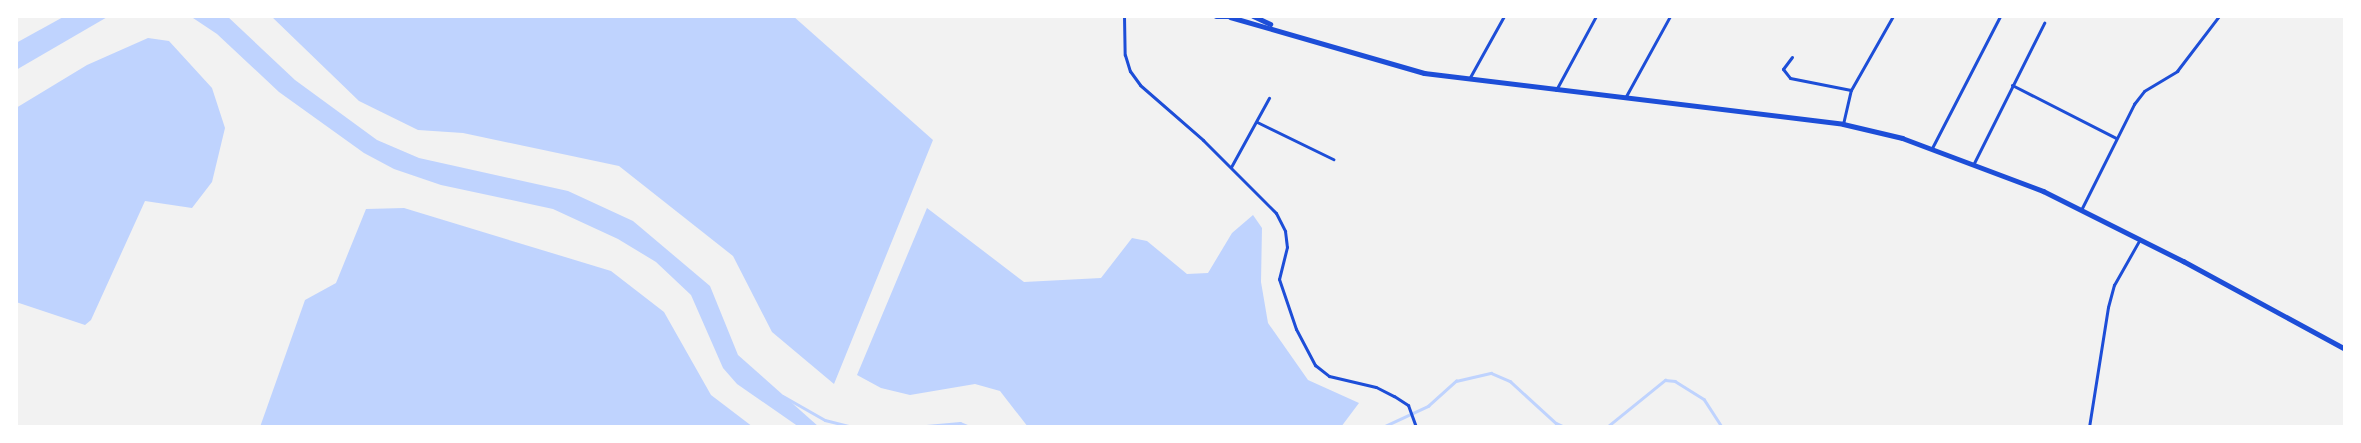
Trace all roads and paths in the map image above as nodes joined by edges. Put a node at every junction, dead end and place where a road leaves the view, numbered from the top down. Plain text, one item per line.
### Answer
1 (1124, 16) edge
2 (1216, 16) edge
3 (1253, 16) edge
4 (1504, 16) edge
5 (1596, 16) edge
6 (1670, 16) edge
7 (1893, 16) edge
8 (2000, 16) edge
9 (2219, 16) edge
10 (1231, 17) edge
11 (2044, 23) dead end
12 (1289, 32) junction
13 (1792, 57) dead end
14 (1470, 79) junction
15 (2012, 85) junction
16 (1556, 90) junction
17 (1851, 90) junction
18 (1269, 98) dead end
19 (1625, 98) junction
20 (1257, 122) junction
21 (1842, 124) junction
22 (2116, 138) junction
23 (1932, 148) junction
24 (1333, 159) dead end
25 (1974, 164) junction
26 (1231, 166) junction
27 (2081, 210) junction
28 (2140, 238) junction
29 (2345, 349) edge
30 (1416, 427) edge
31 (2089, 427) edge

1 - 26 street
2 - 10 main road
3 - 12 main road
4 - 14 street
5 - 16 street
6 - 19 street
7 - 17 street
8 - 23 street
9 - 22 street
10 - 12 main road
11 - 15 street
12 - 14 main road
13 - 17 street
14 - 16 main road
15 - 22 street
15 - 25 street
16 - 19 main road
17 - 21 street
18 - 20 street
19 - 21 main road
20 - 24 street
20 - 26 street
21 - 23 main road
22 - 27 street
23 - 25 main road
25 - 27 main road
26 - 30 street
27 - 28 main road
28 - 29 main road
28 - 31 street

